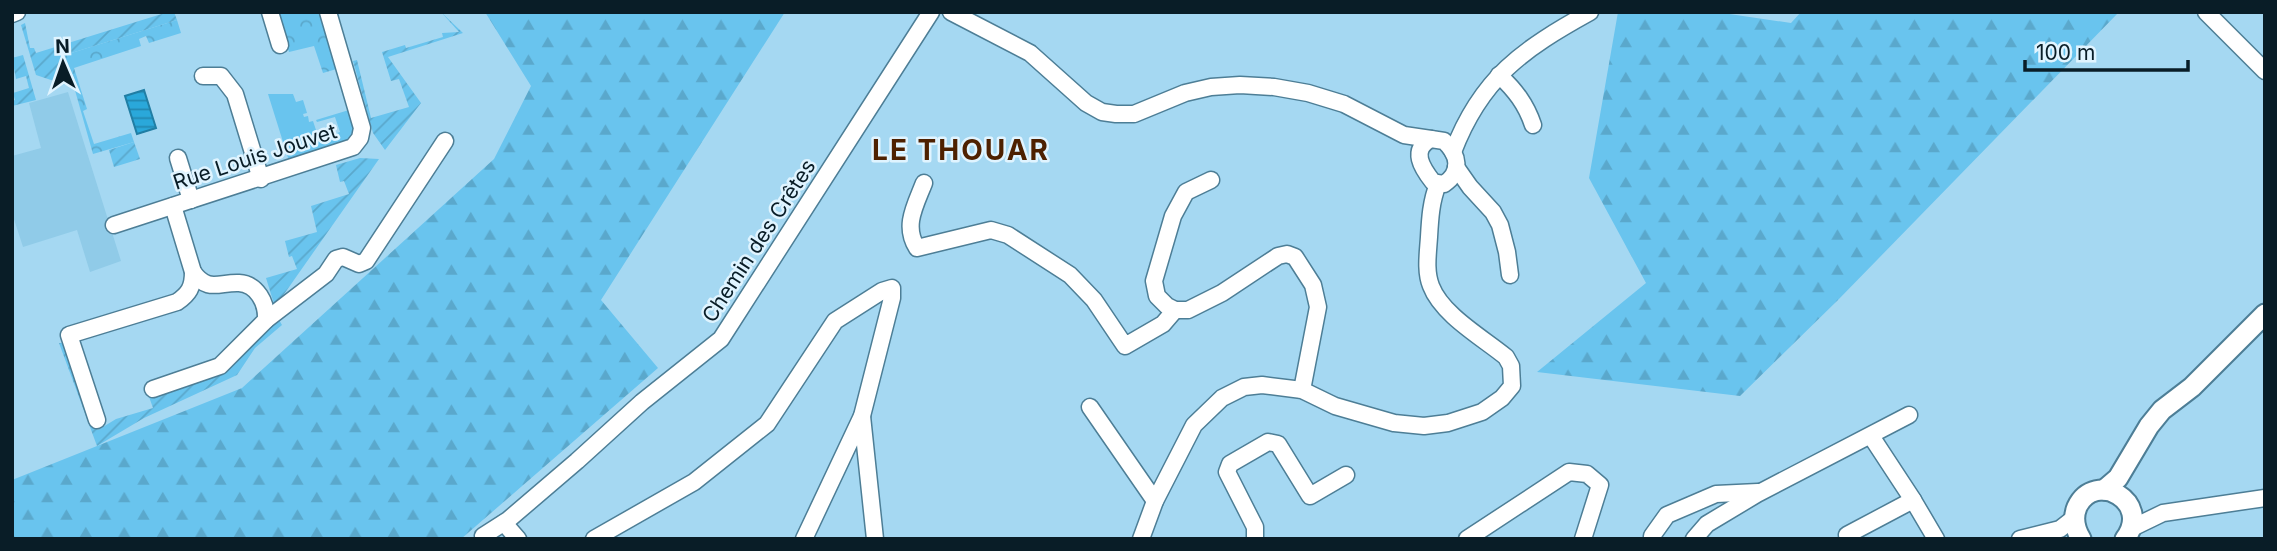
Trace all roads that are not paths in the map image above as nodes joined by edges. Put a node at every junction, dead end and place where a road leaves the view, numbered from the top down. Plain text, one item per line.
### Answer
1 (270, 12) edge
2 (328, 12) edge
3 (931, 12) edge
4 (1590, 12) edge
5 (955, 13) edge
6 (2211, 14) edge
7 (280, 45) dead end
8 (2265, 71) edge
9 (1499, 75) junction
10 (204, 76) dead end
11 (1466, 118) junction
12 (1533, 125) dead end
13 (1404, 135) junction
14 (1435, 139) junction
15 (445, 141) dead end
16 (1418, 154) junction
17 (178, 158) dead end
18 (1444, 171) junction
19 (261, 178) junction
20 (1211, 180) dead end
21 (924, 183) dead end
22 (191, 200) junction
23 (173, 206) junction
24 (114, 225) dead end
25 (193, 272) junction
26 (1510, 275) dead end
27 (1175, 310) junction
28 (2263, 316) edge
29 (266, 320) junction
30 (2192, 387) junction
31 (153, 389) dead end
32 (1302, 390) junction
33 (1090, 407) dead end
34 (1909, 415) dead end
35 (862, 416) junction
36 (97, 420) dead end
37 (1871, 436) junction
38 (1346, 475) dead end
39 (2104, 490) junction
40 (1760, 492) junction
41 (2265, 498) edge
42 (1155, 500) junction
43 (1913, 500) junction
44 (2074, 518) junction
45 (2129, 519) edge
46 (504, 523) junction
47 (2048, 533) junction
48 (487, 536) edge
49 (2081, 538) edge
50 (519, 539) edge
51 (594, 539) edge
52 (804, 539) edge
53 (874, 539) edge
54 (1140, 539) edge
55 (1255, 539) edge
56 (1467, 539) edge
57 (1583, 539) edge
58 (1652, 539) edge
59 (1694, 539) edge
60 (1849, 539) edge
61 (1936, 539) edge
62 (2020, 539) edge

1 - 7 street
2 - 19 street, Rue Louis Jouvet
3 - 46 street, Chemin des Crêtes
4 - 9 street
5 - 13 street
6 - 8 street
9 - 11 street
9 - 12 street
10 - 19 street
11 - 14 street
11 - 18 street
13 - 14 street
13 - 16 street
14 - 16 street
14 - 18 street
15 - 29 street
16 - 18 street
17 - 22 street
18 - 26 street
18 - 32 street
19 - 22 street, Rue Louis Jouvet
20 - 27 street
21 - 27 street
22 - 23 street, Rue Louis Jouvet
23 - 24 street, Rue Louis Jouvet
23 - 25 street
25 - 29 street
25 - 36 street
27 - 32 street
28 - 30 main road
29 - 31 street
30 - 39 main road
30 - 45 main road
32 - 42 street
33 - 42 street
34 - 37 street
35 - 51 street
35 - 52 street
35 - 53 street
37 - 40 street
37 - 43 street
38 - 55 street
39 - 44 main road
39 - 45 main road
40 - 58 street
40 - 59 street
41 - 45 street
42 - 54 street
43 - 60 street
43 - 61 street
44 - 47 street
44 - 49 main road
46 - 48 street, Chemin des Crêtes
46 - 50 street
47 - 49 street
47 - 62 street
56 - 57 street

